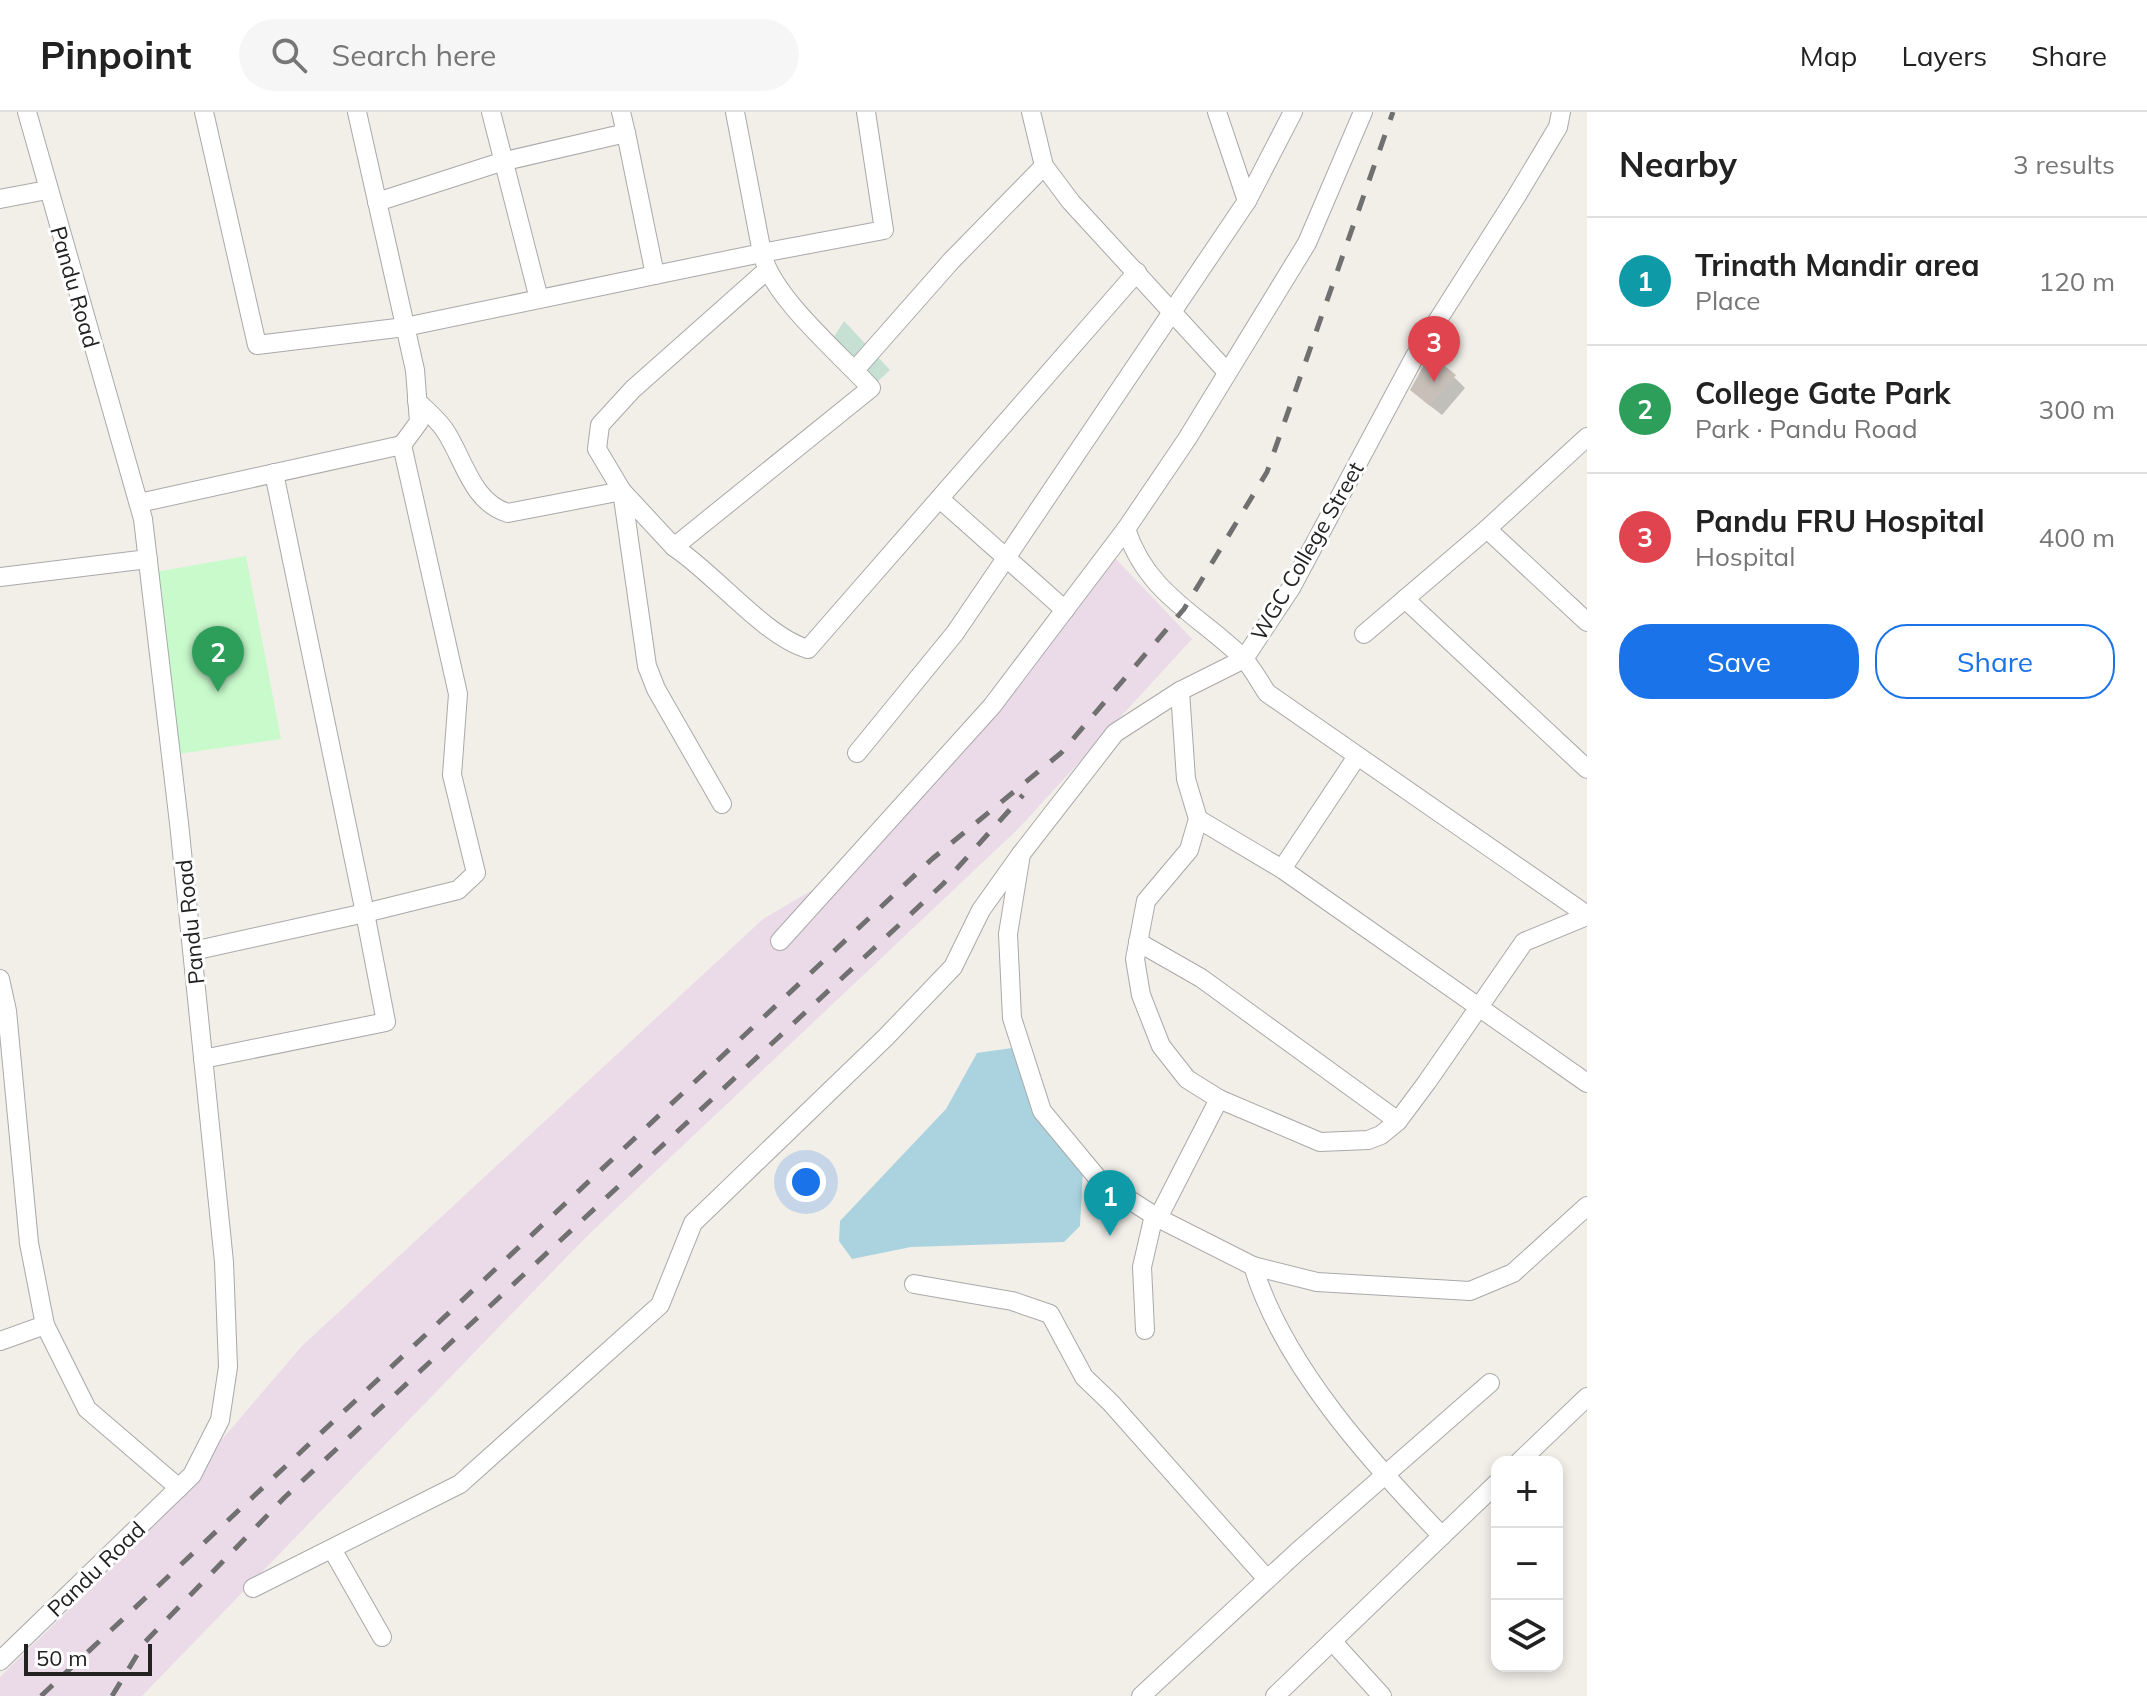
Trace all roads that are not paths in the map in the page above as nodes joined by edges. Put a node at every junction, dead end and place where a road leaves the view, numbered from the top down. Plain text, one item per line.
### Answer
1 (27, 112) edge
2 (204, 112) edge
3 (357, 112) edge
4 (491, 112) edge
5 (621, 112) edge
6 (735, 112) edge
7 (866, 112) edge
8 (1031, 112) edge
9 (1217, 112) edge
10 (1293, 112) edge
11 (1363, 112) edge
12 (1561, 112) edge
13 (626, 133) junction
14 (501, 162) junction
15 (1044, 166) junction
16 (47, 190) junction
17 (0, 199) edge
18 (1247, 201) junction
19 (377, 202) junction
20 (764, 262) junction
21 (1137, 272) junction
22 (655, 275) junction
23 (539, 299) junction
24 (1171, 313) junction
25 (405, 327) junction
26 (855, 370) junction
27 (1227, 372) junction
28 (417, 401) junction
29 (1587, 437) edge
30 (402, 445) junction
31 (274, 473) junction
32 (622, 491) junction
33 (940, 499) junction
34 (139, 503) junction
35 (1126, 529) junction
36 (1487, 529) junction
37 (674, 547) junction
38 (1006, 558) junction
39 (148, 559) junction
40 (0, 577) edge
41 (1405, 599) junction
42 (1065, 610) junction
43 (1587, 622) edge
44 (1364, 634) dead end
45 (1244, 659) junction
46 (1180, 691) junction
47 (857, 753) dead end
48 (1356, 758) junction
49 (1587, 769) edge
50 (722, 804) dead end
51 (1198, 819) junction
52 (1021, 854) junction
53 (1282, 869) junction
54 (365, 913) junction
55 (1587, 916) edge
56 (780, 941) dead end
57 (1138, 942) junction
58 (193, 951) junction
59 (0, 979) edge
60 (1481, 1008) junction
61 (203, 1059) junction
62 (1587, 1083) edge
63 (1219, 1099) junction
64 (1398, 1121) junction
65 (1587, 1206) edge
66 (1156, 1217) junction
67 (1253, 1266) junction
68 (914, 1284) dead end
69 (45, 1325) junction
70 (1145, 1330) dead end
71 (0, 1341) edge
72 (1490, 1383) dead end
73 (1586, 1398) edge
74 (1525, 1456) edge
75 (1385, 1476) junction
76 (179, 1488) junction
77 (1491, 1489) edge
78 (1442, 1536) junction
79 (332, 1549) junction
80 (1267, 1579) junction
81 (253, 1588) dead end
82 (382, 1637) dead end
83 (1332, 1641) junction
84 (0, 1661) edge
85 (1141, 1696) edge
86 (1275, 1696) edge
87 (1382, 1696) edge

1 - 16 street, Pandu Road
2 - 25 street
3 - 19 street
4 - 14 street
5 - 13 street
6 - 20 street
7 - 20 street
8 - 15 street
9 - 18 street
10 - 18 street
11 - 27 street
12 - 45 street, WGC College Street
13 - 14 street
13 - 22 street
14 - 19 street
14 - 23 street
15 - 21 street
15 - 26 street
16 - 17 street
16 - 34 street, Pandu Road
18 - 24 street
19 - 25 street
20 - 22 street
20 - 26 street
20 - 32 street
21 - 24 street
21 - 33 street
22 - 23 street
23 - 25 street
24 - 27 street
24 - 38 street
25 - 28 street
26 - 37 street
27 - 35 street
28 - 30 street
28 - 32 street
29 - 36 street
30 - 31 street
30 - 54 street
31 - 34 street
31 - 54 street
32 - 37 street
32 - 50 street
33 - 37 street
33 - 38 street
34 - 39 street, Pandu Road
35 - 42 street
35 - 45 street
36 - 41 street
36 - 43 street
38 - 42 street
38 - 47 street
39 - 40 street
39 - 58 street, Pandu Road
41 - 44 street
41 - 49 street
42 - 56 street
45 - 46 street
45 - 48 street, WGC College Street
46 - 51 street
46 - 52 street
48 - 53 street
48 - 55 street, WGC College Street
51 - 53 street
51 - 57 street
52 - 66 street
52 - 79 street
53 - 60 street
54 - 58 street
54 - 61 street
55 - 60 street
57 - 63 street
57 - 64 street
58 - 61 street, Pandu Road
59 - 69 street
60 - 62 street
60 - 64 street
61 - 76 street, Pandu Road
63 - 64 street
63 - 66 street
65 - 67 street
66 - 67 street
66 - 70 street
67 - 75 street
68 - 80 street
69 - 71 street
69 - 76 street
72 - 75 street
73 - 74 street
75 - 78 street
75 - 80 street
76 - 84 street, Pandu Road
77 - 78 street
78 - 83 street
79 - 81 street
79 - 82 street
80 - 85 street
83 - 86 street
83 - 87 street

